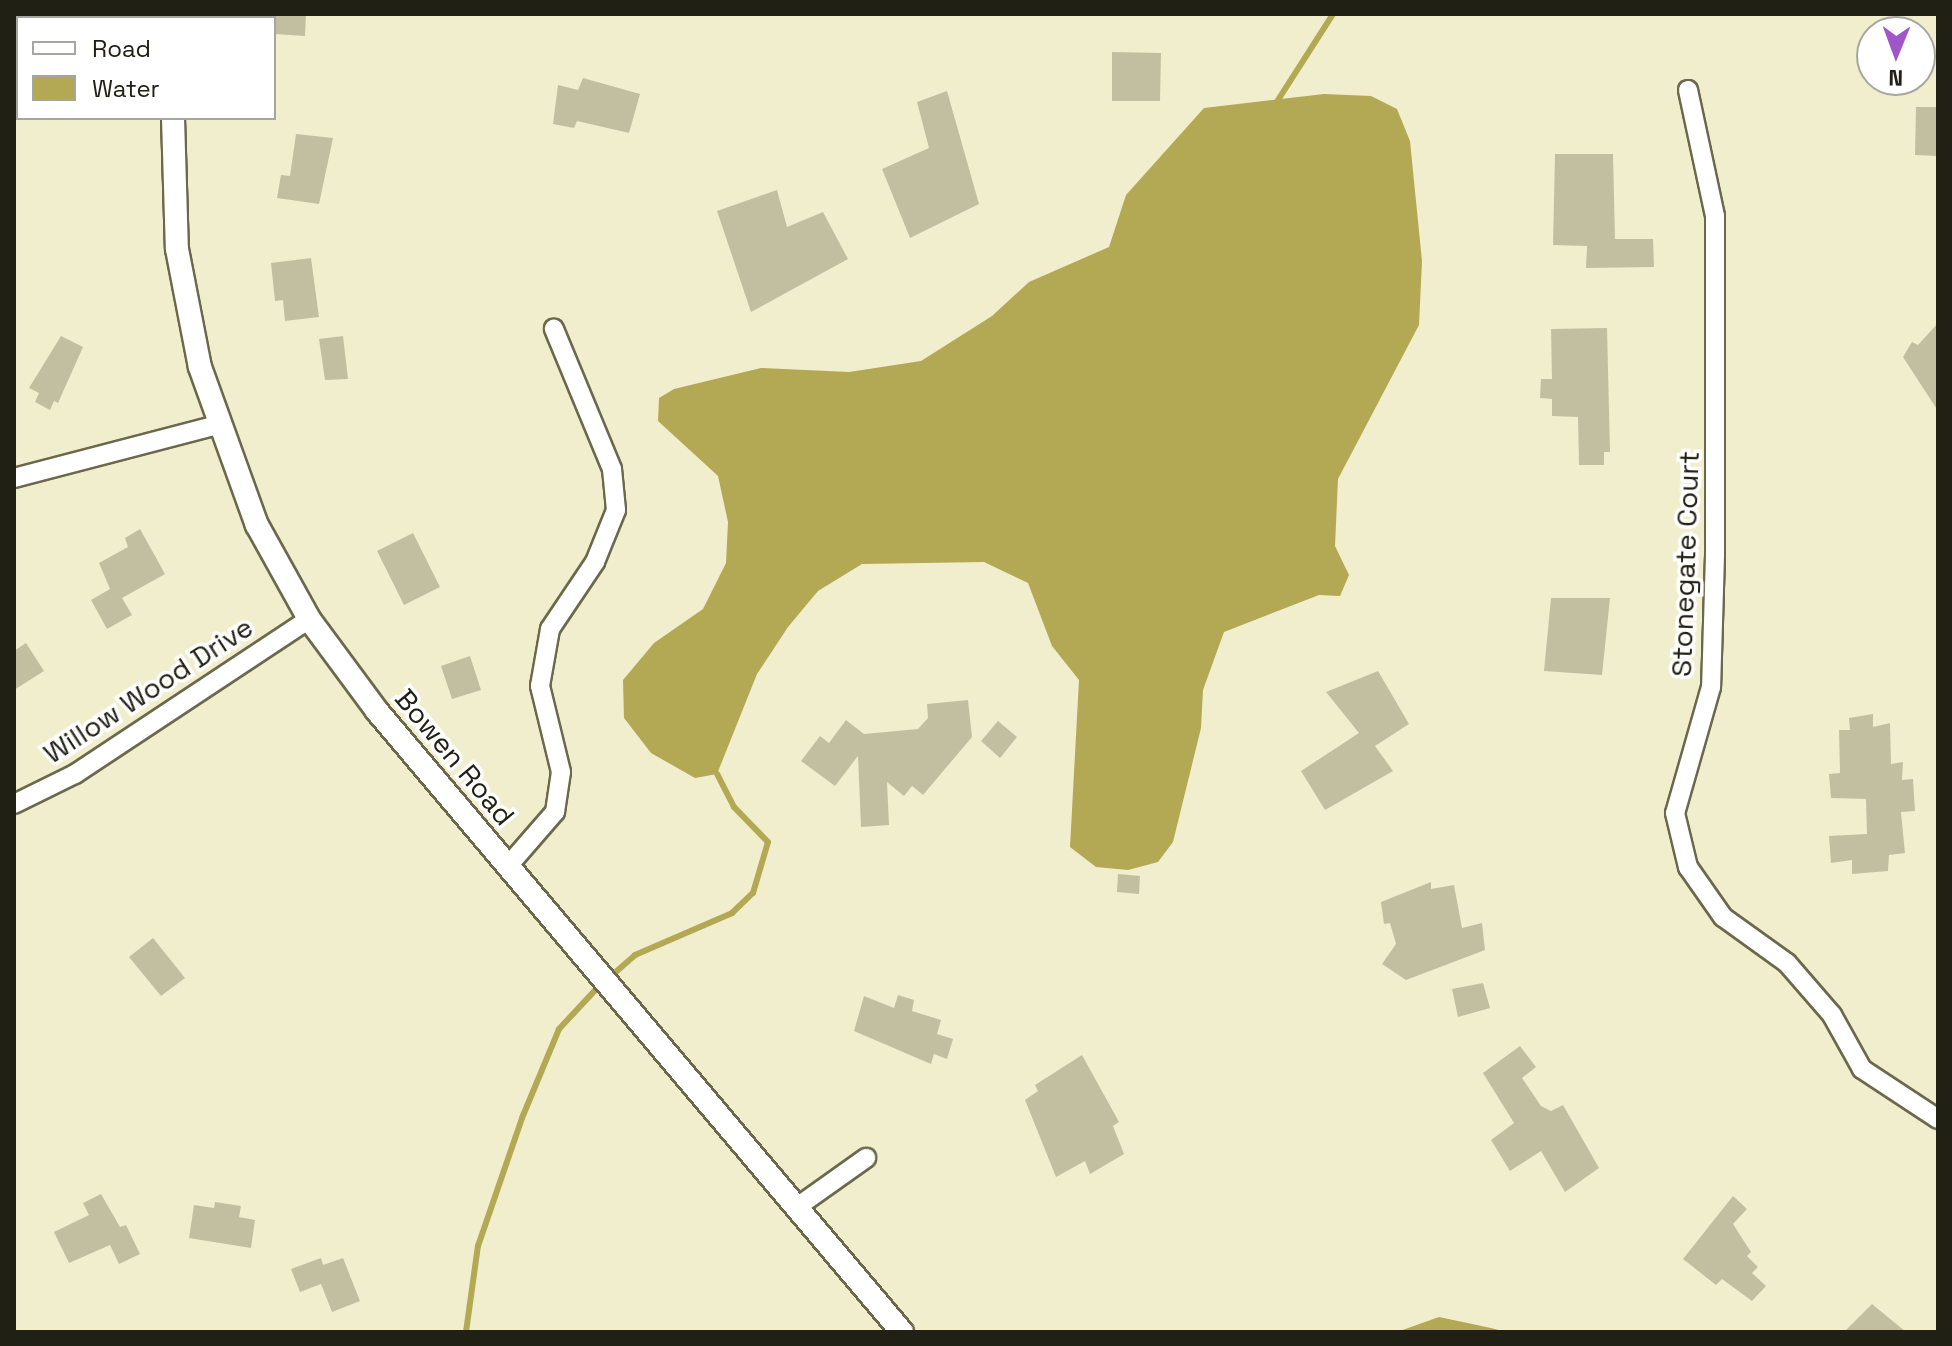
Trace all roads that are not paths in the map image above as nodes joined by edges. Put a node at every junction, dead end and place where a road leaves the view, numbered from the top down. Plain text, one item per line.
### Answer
1 (1688, 90) dead end
2 (173, 120) edge
3 (554, 329) dead end
4 (217, 425) junction
5 (14, 478) edge
6 (309, 619) junction
7 (14, 804) edge
8 (508, 866) junction
9 (1938, 1119) edge
10 (866, 1158) dead end
11 (797, 1207) junction
12 (902, 1332) edge

1 - 9 street, Stonegate Court
2 - 4 street, Bowen Road
3 - 8 street
4 - 5 street
4 - 6 street, Bowen Road
6 - 7 street, Willow Wood Drive
6 - 8 street, Bowen Road
8 - 11 street, Bowen Road
10 - 11 street
11 - 12 street, Bowen Road

